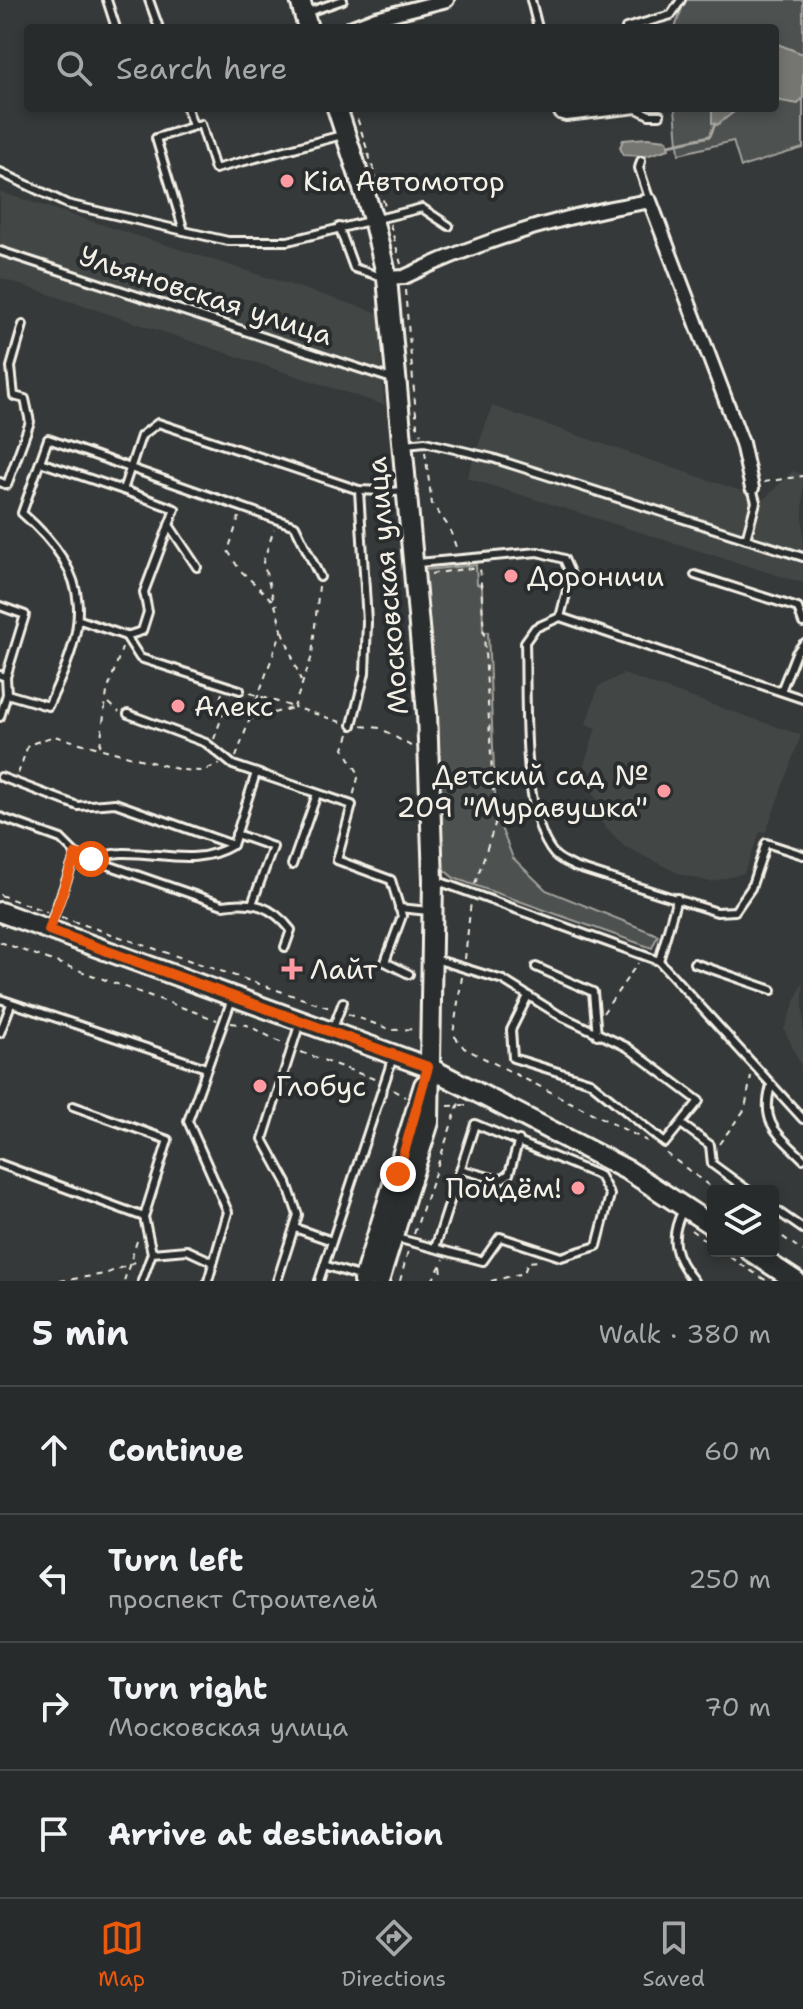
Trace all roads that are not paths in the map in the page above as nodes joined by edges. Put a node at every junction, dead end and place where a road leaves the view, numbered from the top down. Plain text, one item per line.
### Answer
1 (107, 0) edge
2 (149, 0) edge
3 (343, 0) edge
4 (447, 0) edge
5 (531, 0) edge
6 (681, 0) edge
7 (305, 19) edge
8 (384, 22) edge
9 (115, 24) edge
10 (158, 24) edge
11 (537, 24) edge
12 (640, 24) edge
13 (188, 112) edge
14 (338, 112) edge
15 (558, 112) edge
16 (610, 112) edge
17 (643, 112) edge
18 (660, 115) dead end
19 (193, 126) junction
20 (345, 134) junction
21 (641, 161) dead end
22 (0, 172) edge
23 (650, 201) junction
24 (380, 217) junction
25 (449, 226) dead end
26 (339, 227) junction
27 (184, 231) junction
28 (0, 251) edge
29 (396, 278) junction
30 (23, 325) dead end
31 (398, 381) junction
32 (403, 445) junction
33 (40, 462) junction
34 (131, 466) junction
35 (0, 482) edge
36 (752, 488) joint
37 (123, 490) junction
38 (359, 490) junction
39 (406, 492) junction
40 (169, 525) junction
41 (746, 539) junction
42 (803, 557) edge
43 (412, 563) junction
44 (197, 567) dead end
45 (695, 575) dead end
46 (320, 577) road end
47 (0, 606) edge
48 (560, 617) junction
49 (80, 620) junction
50 (803, 623) edge
51 (126, 636) junction
52 (803, 644) edge
53 (3, 676) edge
54 (240, 690) road end
55 (781, 691) junction
56 (7, 694) junction
57 (803, 699) edge
58 (128, 714) road end
59 (0, 717) edge
60 (352, 725) road end
61 (256, 773) junction
62 (1, 777) edge
63 (317, 794) junction
64 (0, 817) edge
65 (236, 834) junction
66 (233, 845) junction
67 (76, 854) junction
68 (803, 855) edge
69 (91, 859) junction
70 (292, 865) dead end
71 (433, 880) junction
72 (677, 898) junction
73 (252, 904) junction
74 (399, 908) junction
75 (0, 912) edge
76 (433, 912) junction
77 (51, 922) junction
78 (285, 947) dead end
79 (432, 958) junction
80 (659, 961) junction
81 (694, 963) dead end
82 (536, 967) dead end
83 (409, 974) dead end
84 (772, 990) dead end
85 (233, 996) junction
86 (528, 996) junction
87 (0, 999) edge
88 (343, 1002) dead end
89 (11, 1004) junction
90 (301, 1020) junction
91 (332, 1031) junction
92 (0, 1033) edge
93 (597, 1035) junction
94 (394, 1053) junction
95 (428, 1067) junction
96 (206, 1068) junction
97 (771, 1086) junction
98 (73, 1106) dead end
99 (803, 1119) edge
100 (681, 1124) junction
101 (519, 1140) junction
102 (803, 1159) edge
103 (0, 1164) edge
104 (463, 1170) junction
105 (741, 1185) edge
106 (684, 1207) junction
107 (779, 1212) edge
108 (144, 1217) junction
109 (707, 1222) edge
110 (295, 1228) junction
111 (803, 1229) edge
112 (402, 1240) junction
113 (332, 1241) junction
114 (435, 1248) junction
115 (152, 1253) junction
116 (759, 1257) edge
117 (213, 1262) junction
118 (324, 1265) junction
119 (369, 1280) edge
120 (142, 1281) edge
121 (208, 1281) edge
122 (277, 1281) edge
123 (319, 1281) edge
124 (694, 1281) edge
125 (796, 1281) edge

1 - 9 lane
2 - 10 lane
3 - 7 lane
4 - 8 street
5 - 11 lane
6 - 12 lane
13 - 19 lane
14 - 20 main road, Московская улица
15 - 16 lane
17 - 18 lane
19 - 20 lane
19 - 27 lane
20 - 24 main road, Московская улица
21 - 23 lane
22 - 27 lane
23 - 29 street
23 - 36 street
24 - 25 lane
24 - 26 lane
24 - 29 main road, Московская улица
26 - 27 lane
26 - 29 lane
28 - 31 lane, Ульяновская улица
29 - 31 main road, Московская улица
30 - 35 lane
31 - 32 main road, Московская улица
32 - 39 main road, Московская улица
32 - 41 lane
33 - 34 lane
33 - 37 lane
33 - 49 lane
34 - 37 lane
34 - 38 lane
34 - 46 lane
36 - 41 lane
37 - 40 lane
38 - 39 lane
38 - 60 lane
39 - 43 main road, Московская улица
40 - 44 lane
40 - 51 lane
41 - 42 lane
43 - 48 lane
43 - 71 main road, Московская улица
45 - 50 lane
47 - 53 lane
48 - 55 lane
48 - 72 lane
49 - 51 lane
49 - 56 lane
51 - 54 lane
52 - 55 lane
53 - 56 lane
55 - 57 lane
56 - 59 lane
58 - 61 lane
61 - 63 lane
61 - 65 lane
62 - 66 lane
63 - 70 lane
63 - 74 lane
64 - 67 lane
65 - 66 lane
65 - 73 lane
66 - 69 lane
67 - 69 lane
67 - 77 lane
68 - 72 lane
69 - 73 lane
71 - 76 main road, Московская улица
71 - 80 lane
72 - 80 lane
73 - 78 lane
74 - 76 lane
74 - 83 lane
75 - 77 main road
76 - 79 main road, Московская улица
77 - 85 main road
79 - 86 lane
79 - 95 main road, Московская улица
80 - 97 lane
81 - 84 lane
82 - 93 lane
85 - 90 main road
85 - 96 lane
86 - 93 lane
86 - 100 lane
87 - 89 lane
88 - 91 lane
89 - 92 lane
89 - 96 lane
90 - 91 main road
90 - 110 lane
91 - 94 main road
93 - 100 lane
94 - 95 main road
94 - 113 lane
95 - 106 main road
95 - 112 main road, Московская улица
95 - 119 main road, Московская улица
96 - 117 lane
97 - 99 lane
97 - 102 lane
98 - 108 lane
100 - 105 lane
101 - 104 lane
101 - 104 lane
101 - 114 lane
103 - 108 lane
104 - 114 lane
106 - 109 main road
106 - 124 lane
107 - 111 lane
108 - 115 lane
110 - 113 lane
110 - 122 lane
112 - 114 lane
112 - 119 main road, Московская улица
113 - 118 lane
115 - 117 lane
115 - 120 lane
116 - 125 main road
117 - 121 lane
118 - 119 lane
118 - 123 lane

